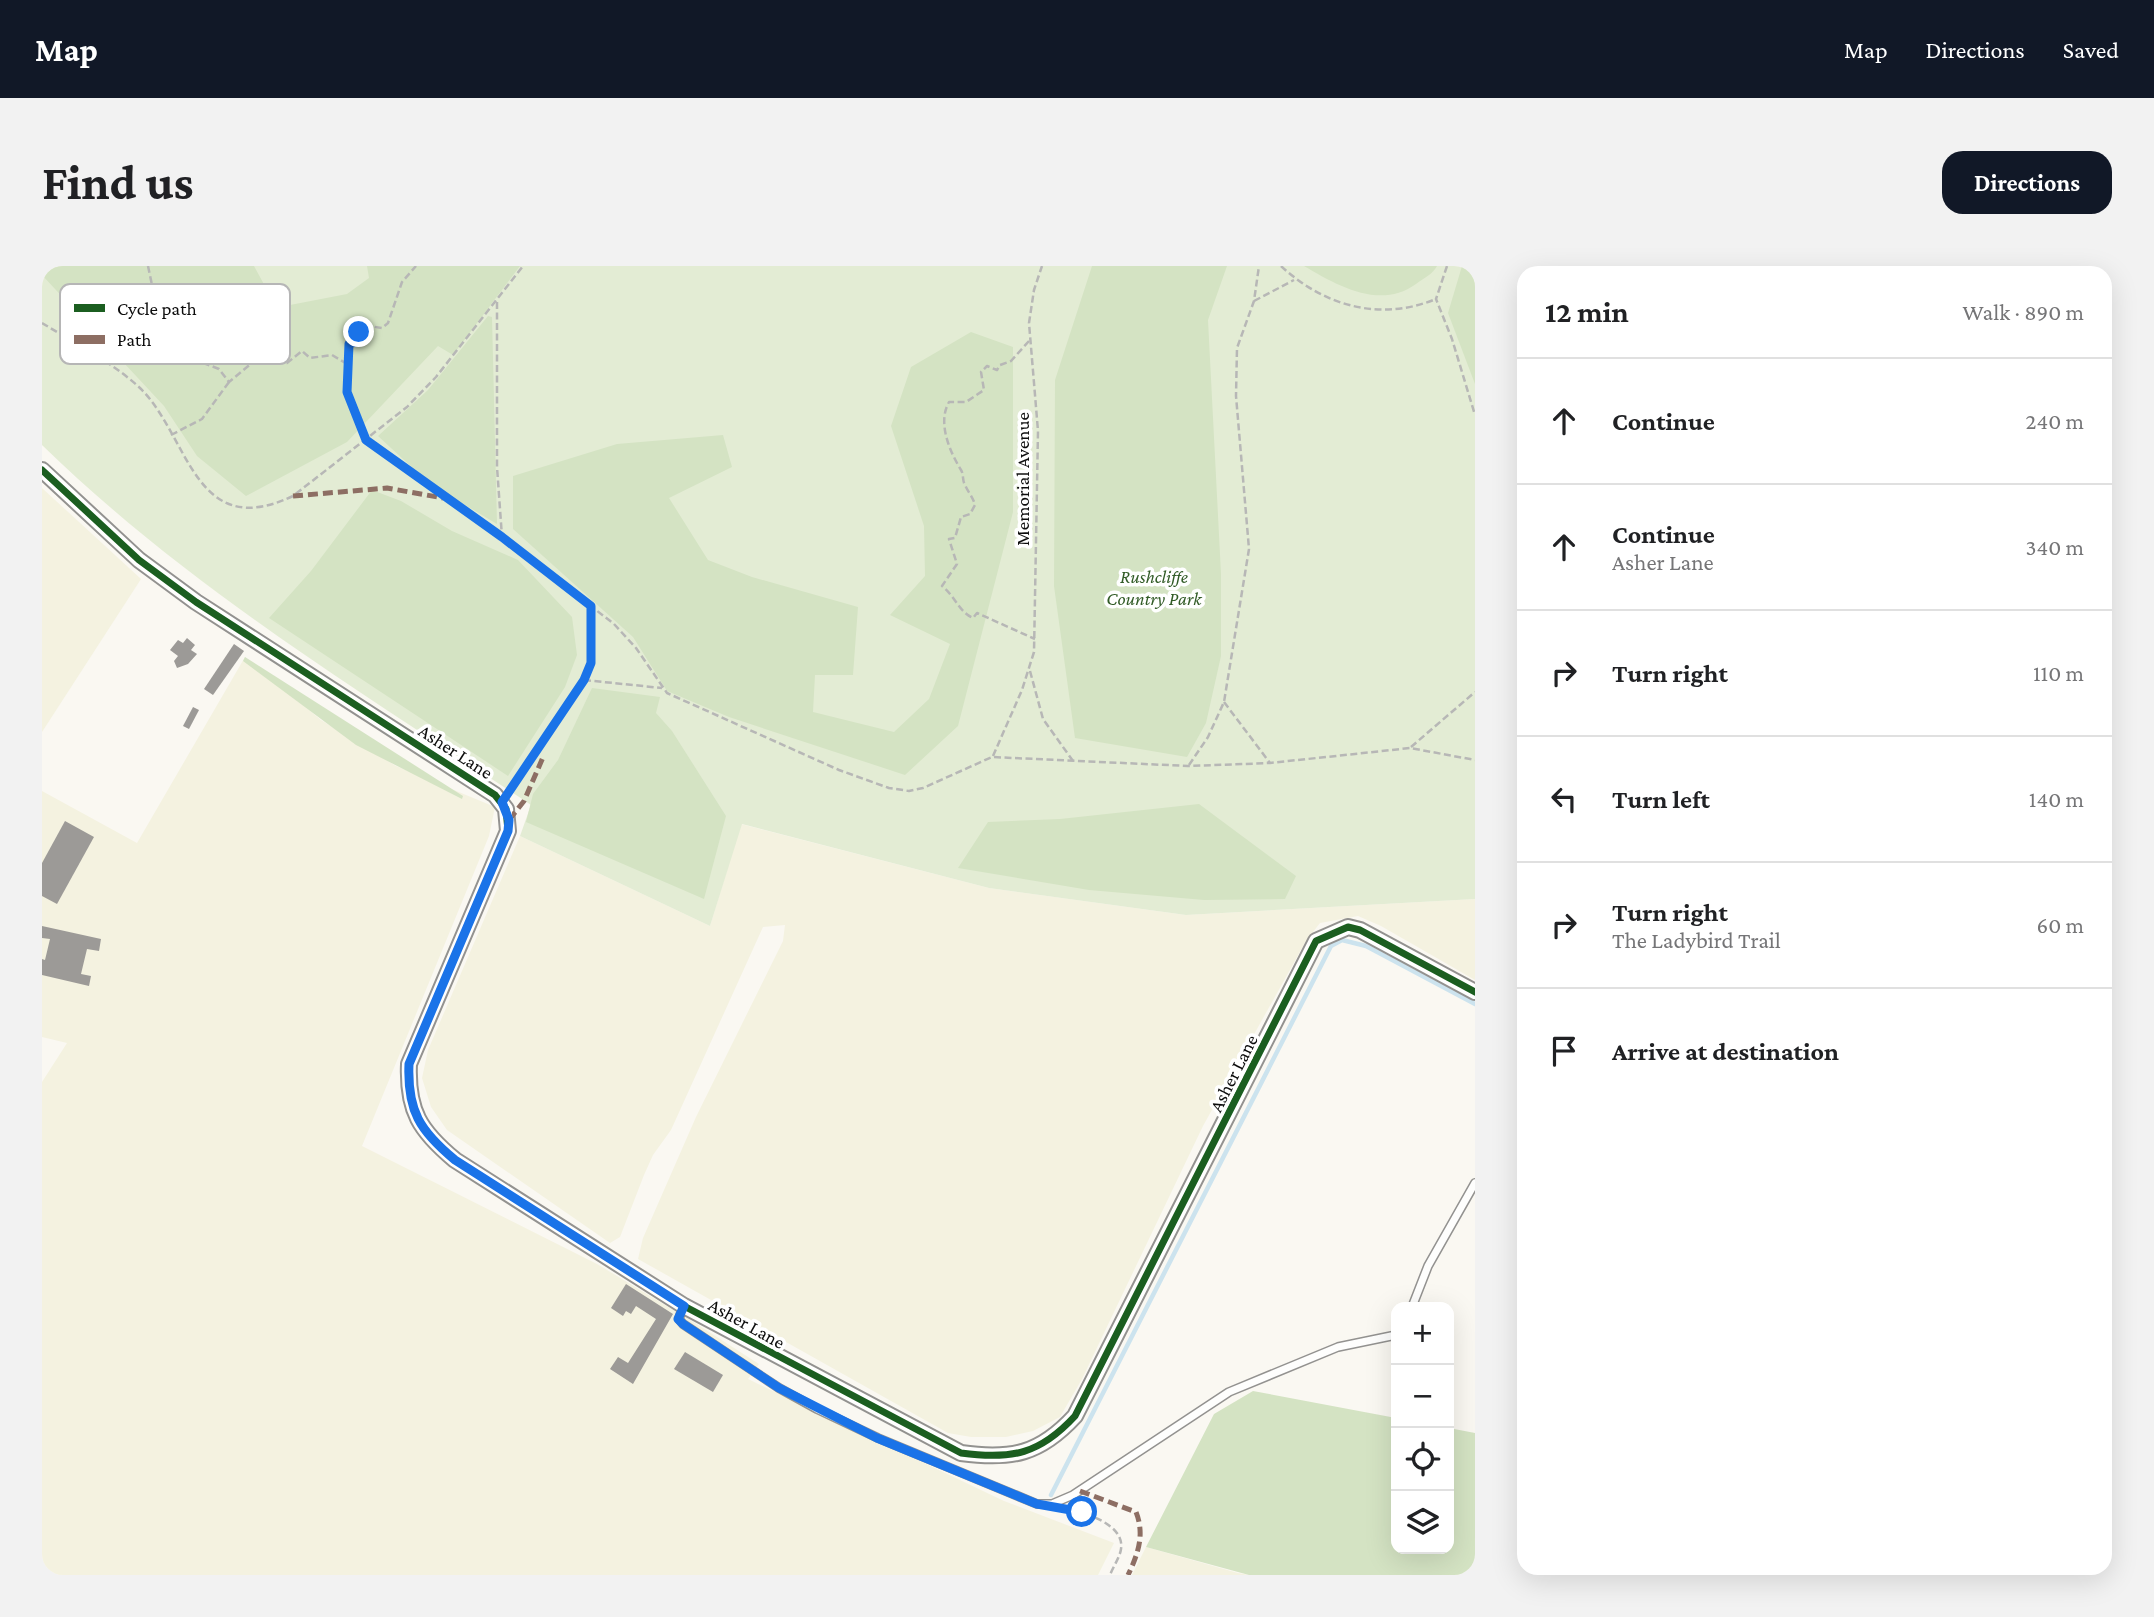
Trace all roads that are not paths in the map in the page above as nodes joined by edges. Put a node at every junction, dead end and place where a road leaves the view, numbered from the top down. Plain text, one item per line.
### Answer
1 (42, 470) edge
2 (1475, 992) edge
3 (1475, 1183) edge
4 (1414, 1302) edge
5 (684, 1306) junction
6 (1391, 1336) edge

1 - 5 street, Asher Lane
2 - 5 street, Asher Lane
3 - 4 lane
5 - 6 lane

